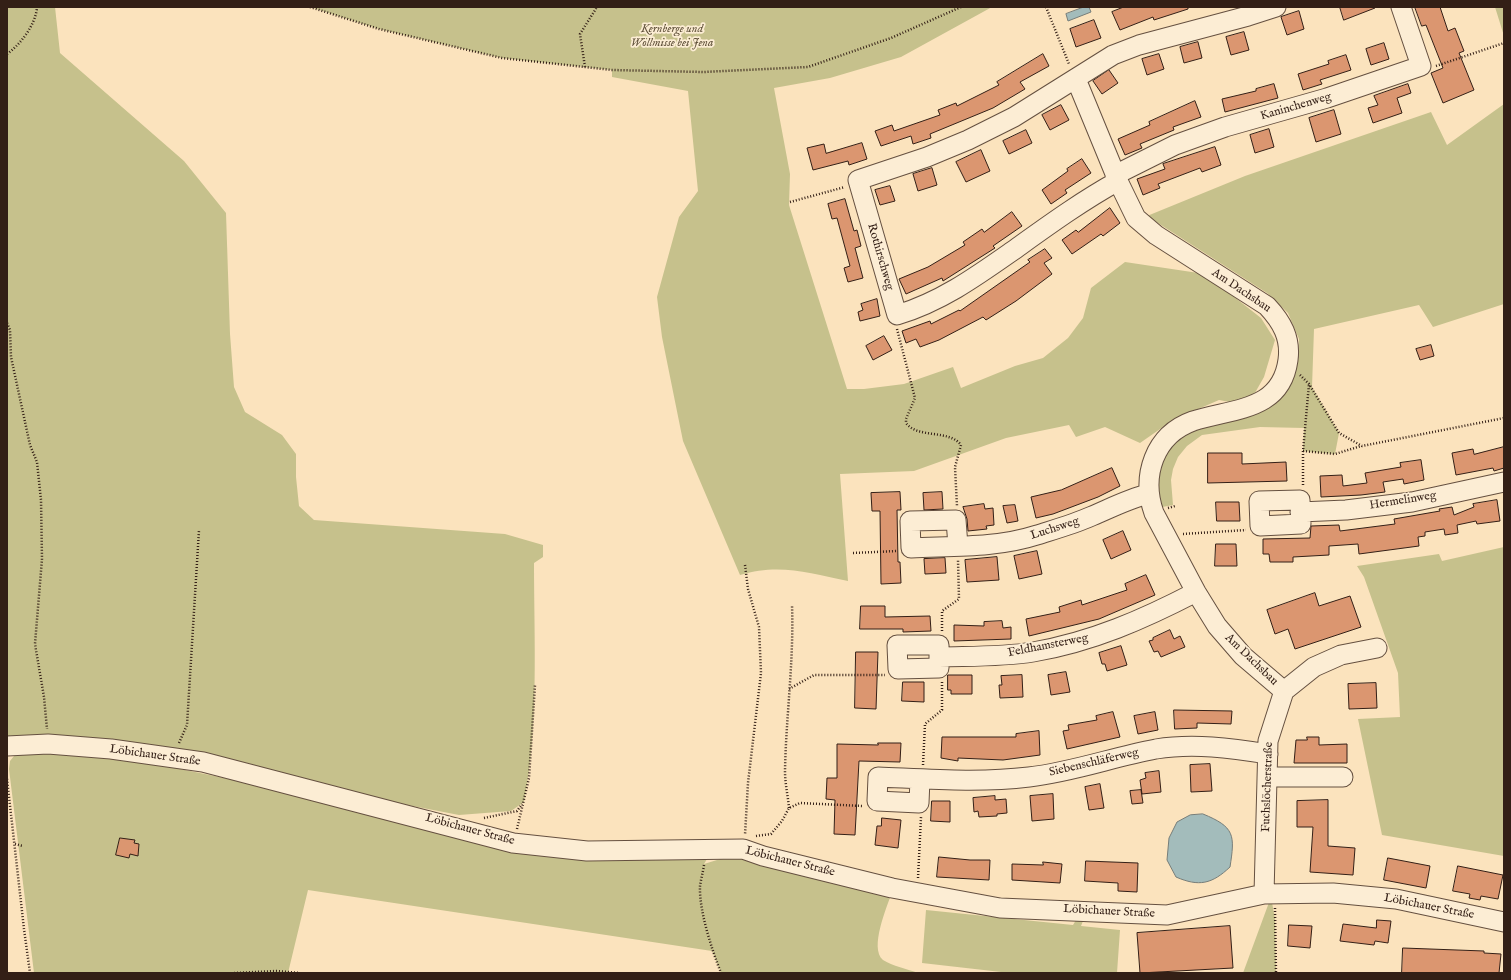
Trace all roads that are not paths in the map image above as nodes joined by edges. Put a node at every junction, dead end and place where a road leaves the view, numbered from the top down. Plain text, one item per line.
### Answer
1 (1276, 7) edge
2 (1401, 7) edge
3 (1076, 79) junction
4 (1117, 178) junction
5 (1504, 482) edge
6 (1148, 494) junction
7 (1260, 526) road end
8 (958, 546) junction
9 (1196, 592) junction
10 (1377, 648) dead end
11 (898, 669) road end
12 (1284, 691) junction
13 (7, 746) edge
14 (1268, 754) junction
15 (1267, 777) junction
16 (1343, 777) dead end
17 (921, 779) junction
18 (1270, 894) junction
19 (1504, 922) edge

1 - 3 street
2 - 4 street, Kaninchenweg
3 - 4 street, Am Dachsbau
3 - 4 street, Rothirschweg
4 - 6 street, Am Dachsbau
5 - 7 street, Hermelinweg
6 - 8 street, Luchsweg
6 - 9 street, Am Dachsbau
8 - 8 street, Luchsweg
9 - 11 street, Feldhamsterweg
9 - 12 street, Am Dachsbau
10 - 12 street
12 - 14 street, Fuchslöcherstraße
13 - 18 street, Löbichauer Straße
14 - 15 street, Fuchslöcherstraße
14 - 17 street, Siebenschläferweg
15 - 16 street
15 - 18 street, Fuchslöcherstraße
17 - 17 street, Siebenschläferweg
18 - 19 street, Löbichauer Straße

